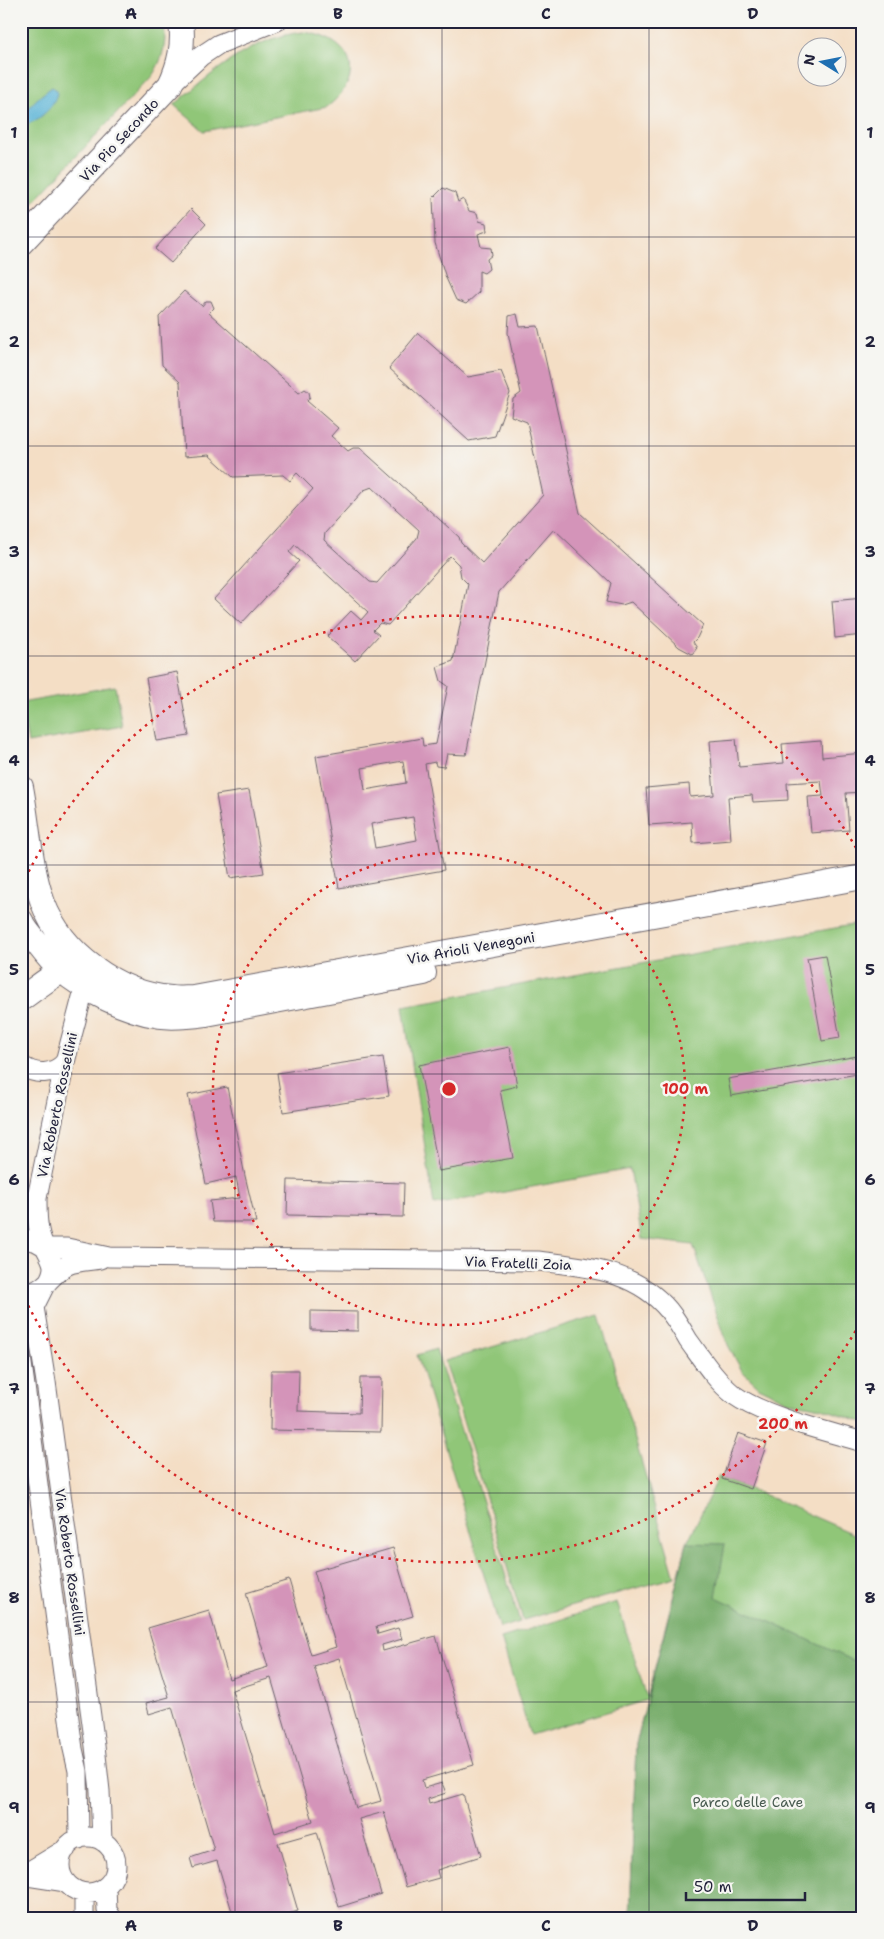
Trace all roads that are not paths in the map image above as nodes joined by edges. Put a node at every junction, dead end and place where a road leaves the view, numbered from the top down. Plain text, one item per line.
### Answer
1 (181, 21) edge
2 (277, 21) edge
3 (170, 85) junction
4 (21, 243) edge
5 (21, 787) edge
6 (25, 858) edge
7 (863, 877) edge
8 (863, 891) edge
9 (21, 921) edge
10 (86, 960) junction
11 (61, 971) junction
12 (85, 986) junction
13 (21, 999) edge
14 (65, 1062) junction
15 (21, 1065) edge
16 (21, 1239) edge
17 (45, 1247) junction
18 (109, 1257) junction
19 (46, 1284) junction
20 (21, 1293) edge
21 (21, 1356) edge
22 (863, 1442) edge
23 (102, 1841) junction
24 (72, 1844) junction
25 (22, 1875) edge
26 (66, 1882) junction
27 (106, 1887) junction
28 (84, 1893) junction
29 (84, 1918) edge
30 (112, 1918) edge

1 - 3 main road, Via Pio Secondo
2 - 3 street
3 - 4 main road, Via Pio Secondo
5 - 6 main road
6 - 10 main road
7 - 10 main road, Via Arioli Venegoni
8 - 12 main road, Via Arioli Venegoni
9 - 11 main road
10 - 11 main road
10 - 12 main road
11 - 12 main road
11 - 13 main road
12 - 14 street, Via Roberto Rossellini
14 - 15 street
14 - 17 street, Via Roberto Rossellini
16 - 17 street, Via Fratelli Zoia
17 - 18 street, Via Fratelli Zoia
17 - 19 street, Via Roberto Rossellini
18 - 19 street, Via Fratelli Zoia
18 - 22 street, Via Fratelli Zoia
19 - 20 street, Via Fratelli Zoia
19 - 23 street, Via Roberto Rossellini
21 - 24 street, Via Roberto Rossellini
23 - 24 street
23 - 27 street
24 - 25 street
24 - 26 street
25 - 26 street
26 - 28 street
27 - 28 street
27 - 30 street
28 - 29 street

